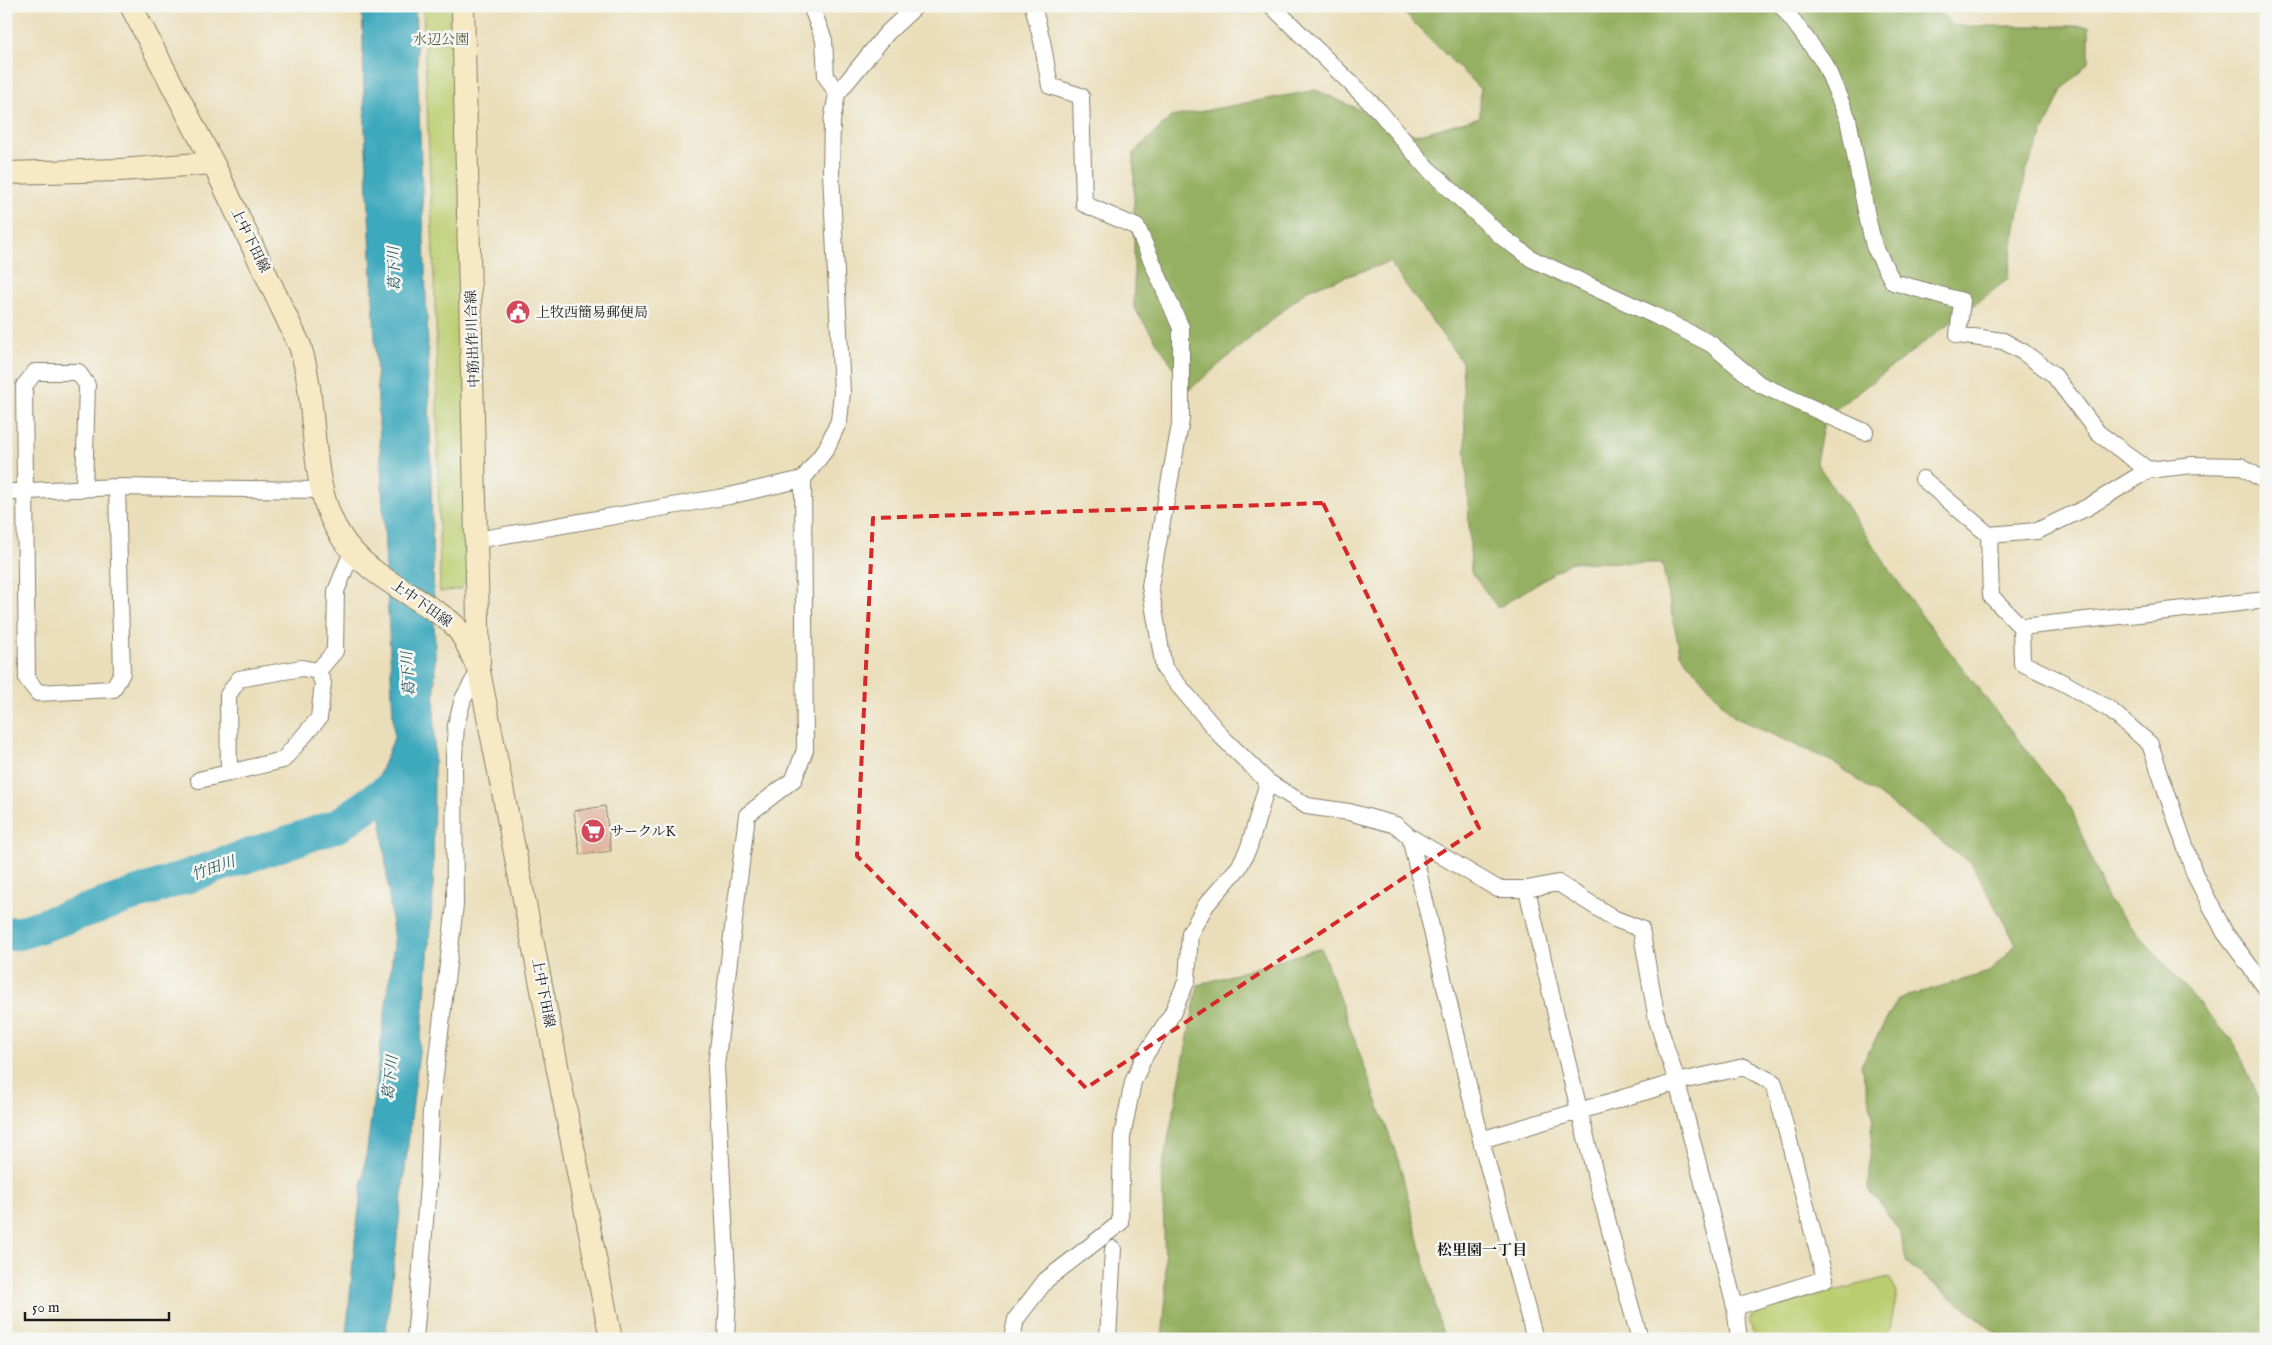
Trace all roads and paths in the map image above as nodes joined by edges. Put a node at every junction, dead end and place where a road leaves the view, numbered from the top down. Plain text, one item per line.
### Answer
1 (132, 6) edge
2 (463, 6) edge
3 (811, 6) edge
4 (916, 6) edge
5 (1033, 6) edge
6 (1272, 6) edge
7 (1782, 6) edge
8 (837, 94) junction
9 (213, 163) junction
10 (6, 173) edge
11 (1865, 432) dead end
12 (2148, 470) junction
13 (803, 479) junction
14 (1923, 479) dead end
15 (2266, 482) edge
16 (117, 487) junction
17 (84, 489) junction
18 (321, 490) junction
19 (25, 491) junction
20 (6, 492) edge
21 (1988, 535) junction
22 (477, 540) junction
23 (352, 552) junction
24 (2266, 600) edge
25 (2021, 627) junction
26 (318, 671) junction
27 (479, 671) junction
28 (229, 773) junction
29 (199, 780) dead end
30 (1268, 782) junction
31 (1410, 837) junction
32 (1527, 889) junction
33 (2266, 988) edge
34 (1677, 1082) junction
35 (1580, 1111) junction
36 (1481, 1140) junction
37 (1113, 1249) dead end
38 (1735, 1307) junction
39 (415, 1339) edge
40 (611, 1339) edge
41 (726, 1339) edge
42 (1012, 1339) edge
43 (1108, 1339) edge
44 (1535, 1339) edge
45 (1640, 1339) edge
46 (1739, 1339) edge

1 - 9 main road, 上中下田線
2 - 22 main road, 中筋出作川合線
3 - 8 street
4 - 8 street
5 - 30 street
6 - 11 street
7 - 12 street
8 - 13 street
9 - 10 main road
9 - 18 main road, 上中下田線
12 - 15 street
12 - 21 street
13 - 22 street
13 - 41 street
14 - 21 street
16 - 17 street
16 - 18 street
16 - 19 street
17 - 19 street
17 - 19 street
18 - 23 main road, 上中下田線
19 - 20 street
21 - 25 street
22 - 27 main road, 中筋出作川合線
23 - 26 street
23 - 27 main road, 上中下田線
24 - 25 street
25 - 33 street
26 - 28 street
26 - 28 street
27 - 39 street
27 - 40 main road, 上中下田線
28 - 29 street
30 - 31 street
30 - 42 street
31 - 32 street
31 - 36 street
32 - 34 street
32 - 35 street
34 - 35 street
34 - 38 street
34 - 38 street
35 - 36 street
35 - 45 street
36 - 44 street
37 - 43 street
38 - 46 street

